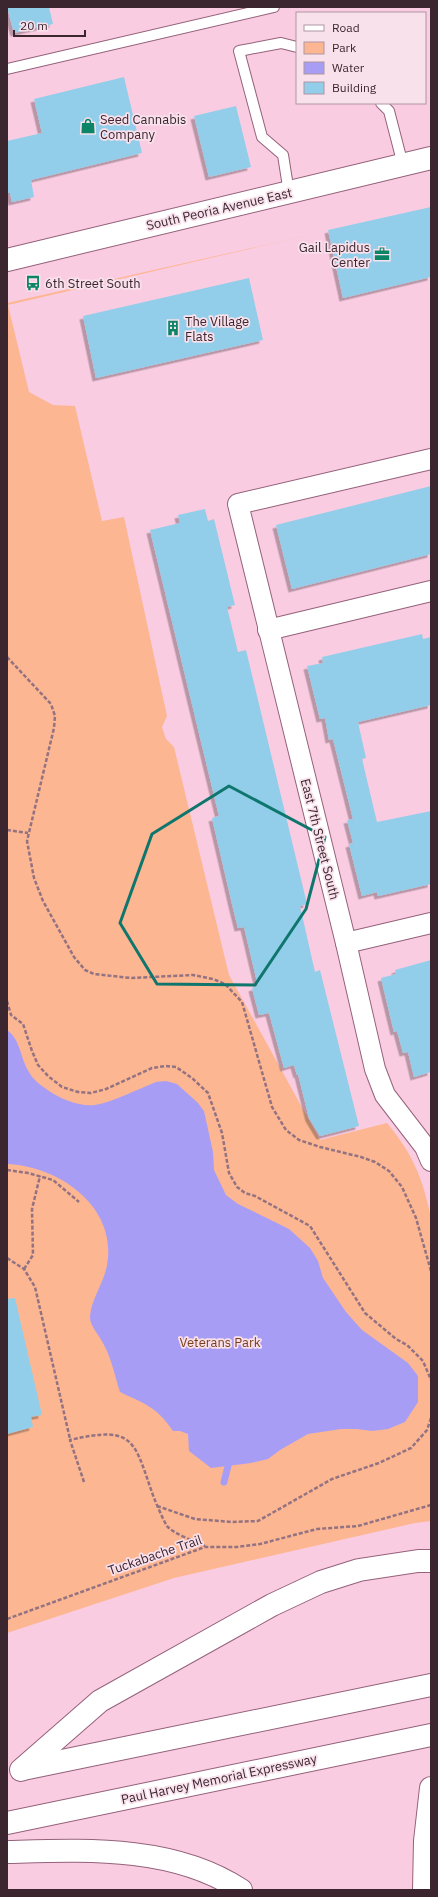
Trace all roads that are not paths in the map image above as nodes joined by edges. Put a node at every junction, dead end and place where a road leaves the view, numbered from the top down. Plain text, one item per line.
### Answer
1 (274, 7) edge
2 (296, 47) edge
3 (7, 69) edge
4 (381, 104) edge
5 (431, 158) edge
6 (403, 165) junction
7 (289, 193) junction
8 (7, 260) edge
9 (431, 459) edge
10 (431, 591) edge
11 (268, 630) junction
12 (431, 923) edge
13 (346, 943) junction
14 (431, 1161) edge
15 (431, 1561) edge
16 (431, 1685) edge
17 (431, 1734) edge
18 (14, 1771) edge
19 (431, 1788) edge
20 (7, 1823) edge
21 (7, 1852) edge
22 (424, 1884) edge
23 (241, 1890) edge

1 - 3 lane
2 - 7 lane
4 - 6 lane
5 - 6 main road, South Peoria Avenue East
6 - 7 main road, South Peoria Avenue East
7 - 8 main road, South Peoria Avenue East
9 - 11 street, East 7th Street South
10 - 11 street
11 - 13 street, East 7th Street South
12 - 13 street
13 - 14 street, East 7th Street South
15 - 18 main road
16 - 18 main road
17 - 20 main road, Paul Harvey Memorial Expressway
19 - 22 main road
21 - 23 main road

